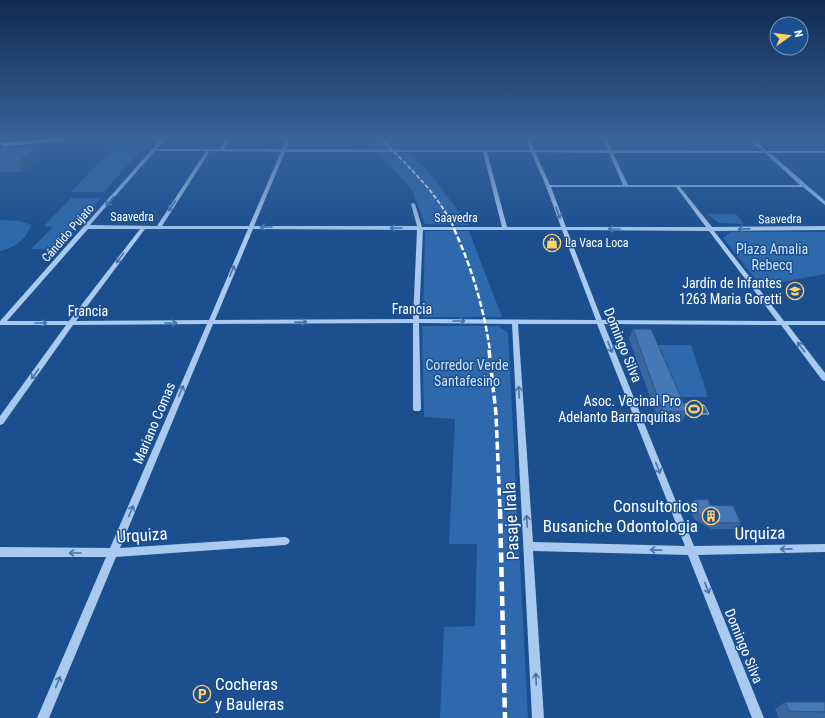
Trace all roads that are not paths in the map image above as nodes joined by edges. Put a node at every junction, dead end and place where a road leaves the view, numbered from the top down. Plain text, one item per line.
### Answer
1 (135, 172) edge
2 (195, 172) edge
3 (275, 172) edge
4 (490, 172) edge
5 (542, 172) edge
6 (620, 172) edge
7 (788, 172) edge
8 (548, 186) junction
9 (626, 186) junction
10 (677, 186) junction
11 (804, 186) junction
12 (413, 204) dead end
13 (825, 204) edge
14 (88, 227) junction
15 (144, 227) junction
16 (158, 227) junction
17 (251, 227) junction
18 (420, 228) junction
19 (505, 228) junction
20 (564, 228) junction
21 (825, 228) edge
22 (710, 229) junction
23 (416, 321) junction
24 (515, 322) junction
25 (1, 323) edge
26 (71, 323) junction
27 (210, 323) junction
28 (600, 323) junction
29 (783, 323) junction
30 (825, 323) edge
31 (825, 378) edge
32 (417, 409) dead end
33 (0, 422) edge
34 (285, 541) dead end
35 (528, 546) junction
36 (825, 548) edge
37 (692, 551) junction
38 (0, 552) edge
39 (114, 553) junction
40 (43, 718) edge
41 (538, 718) edge
42 (758, 718) edge

1 -> 14 street, Cándido Pujato
2 -> 16 street
3 - 17 street, Mariano Comas
4 - 19 street
5 - 8 street, Domingo Silva
6 - 9 street
7 - 11 street
8 - 9 street
8 -> 20 street, Domingo Silva
9 - 10 street
10 - 11 street
10 - 22 street
11 - 13 street
12 - 18 street
14 - 15 street, Saavedra
14 - 25 street, Cándido Pujato
15 - 16 street, Saavedra
15 -> 26 street
16 - 17 street, Saavedra
18 -> 17 street, Saavedra
27 -> 17 street, Mariano Comas
18 - 19 street, Saavedra
18 - 23 street
19 - 20 street, Saavedra
22 -> 20 street, Saavedra
20 - 28 street, Domingo Silva
21 -> 22 street, Saavedra
22 - 29 street
23 -> 24 street, Francia
27 -> 23 street, Francia
23 - 32 street
24 - 28 street, Francia
35 -> 24 street, Pasaje Irala
25 -> 26 street, Francia
26 -> 27 street, Francia
26 -> 33 street
39 -> 27 street, Mariano Comas
28 - 29 street, Francia
28 -> 37 street, Domingo Silva
29 - 30 street, Francia
31 -> 29 street
34 - 39 street, Urquiza
37 -> 35 street, Urquiza
41 -> 35 street, Pasaje Irala
36 -> 37 street, Urquiza
37 -> 42 street, Domingo Silva
39 -> 38 street, Urquiza
40 -> 39 street, Mariano Comas

